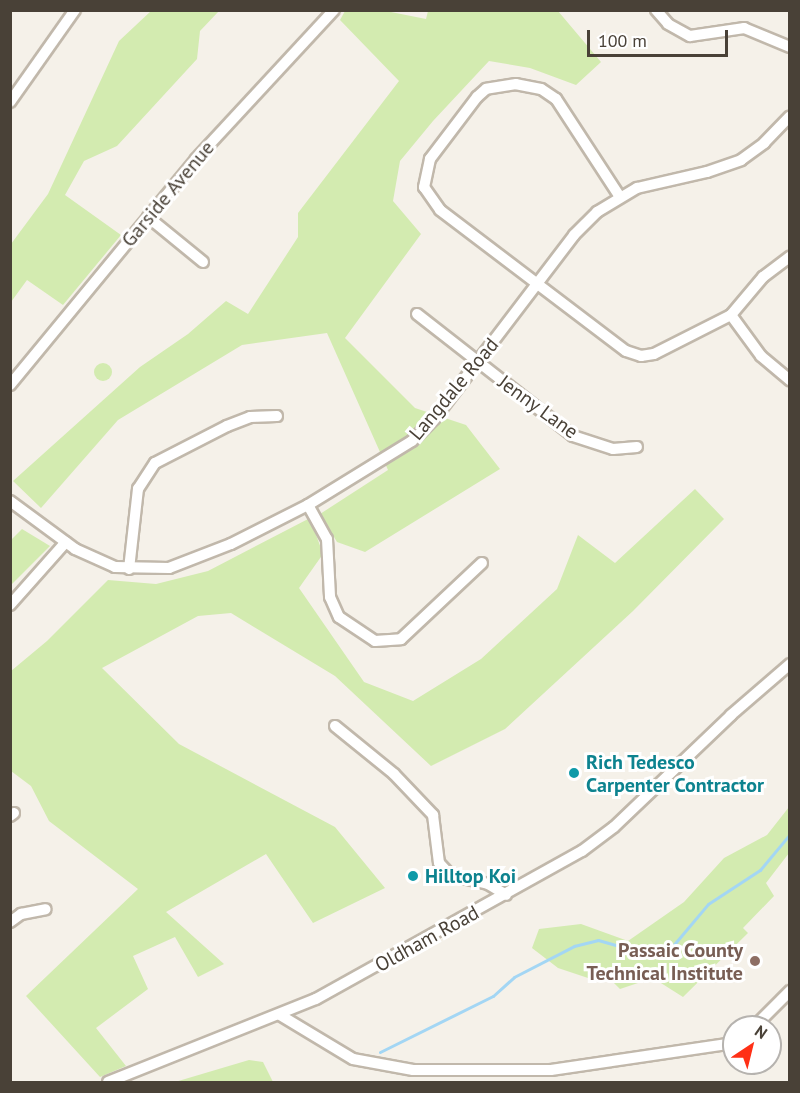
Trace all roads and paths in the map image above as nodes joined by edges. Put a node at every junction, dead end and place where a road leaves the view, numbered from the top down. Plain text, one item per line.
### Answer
1 (75, 10) edge
2 (334, 10) edge
3 (656, 10) edge
4 (789, 47) edge
5 (10, 102) edge
6 (789, 116) edge
7 (620, 197) junction
8 (148, 217) junction
9 (789, 257) edge
10 (202, 262) dead end
11 (538, 285) junction
12 (417, 314) dead end
13 (731, 315) junction
14 (478, 362) junction
15 (789, 380) edge
16 (10, 385) edge
17 (277, 416) dead end
18 (637, 447) dead end
19 (10, 501) edge
20 (308, 505) junction
21 (66, 542) junction
22 (482, 563) dead end
23 (129, 568) junction
24 (10, 605) edge
25 (789, 664) edge
26 (335, 726) dead end
27 (506, 895) junction
28 (46, 909) dead end
29 (10, 922) edge
30 (789, 991) edge
31 (280, 1015) junction
32 (766, 1015) edge
33 (722, 1045) edge
34 (108, 1083) edge

1 - 5 street
2 - 8 street, Garside Avenue
3 - 4 street
6 - 7 street, Langdale Road
7 - 11 street, Langdale Road
7 - 11 street
8 - 10 street
8 - 16 street, Garside Avenue
9 - 13 street
11 - 13 street
11 - 14 street, Langdale Road
12 - 14 street, Jenny Lane
13 - 15 street
14 - 18 street, Jenny Lane
14 - 20 street, Langdale Road
17 - 23 street
19 - 21 street, Langdale Road
20 - 22 street
20 - 23 street, Langdale Road
21 - 23 street, Langdale Road
21 - 24 street
25 - 27 street, Oldham Road
26 - 27 street
27 - 31 street, Oldham Road
28 - 29 street
30 - 32 street
31 - 33 street
31 - 34 street, Oldham Road

